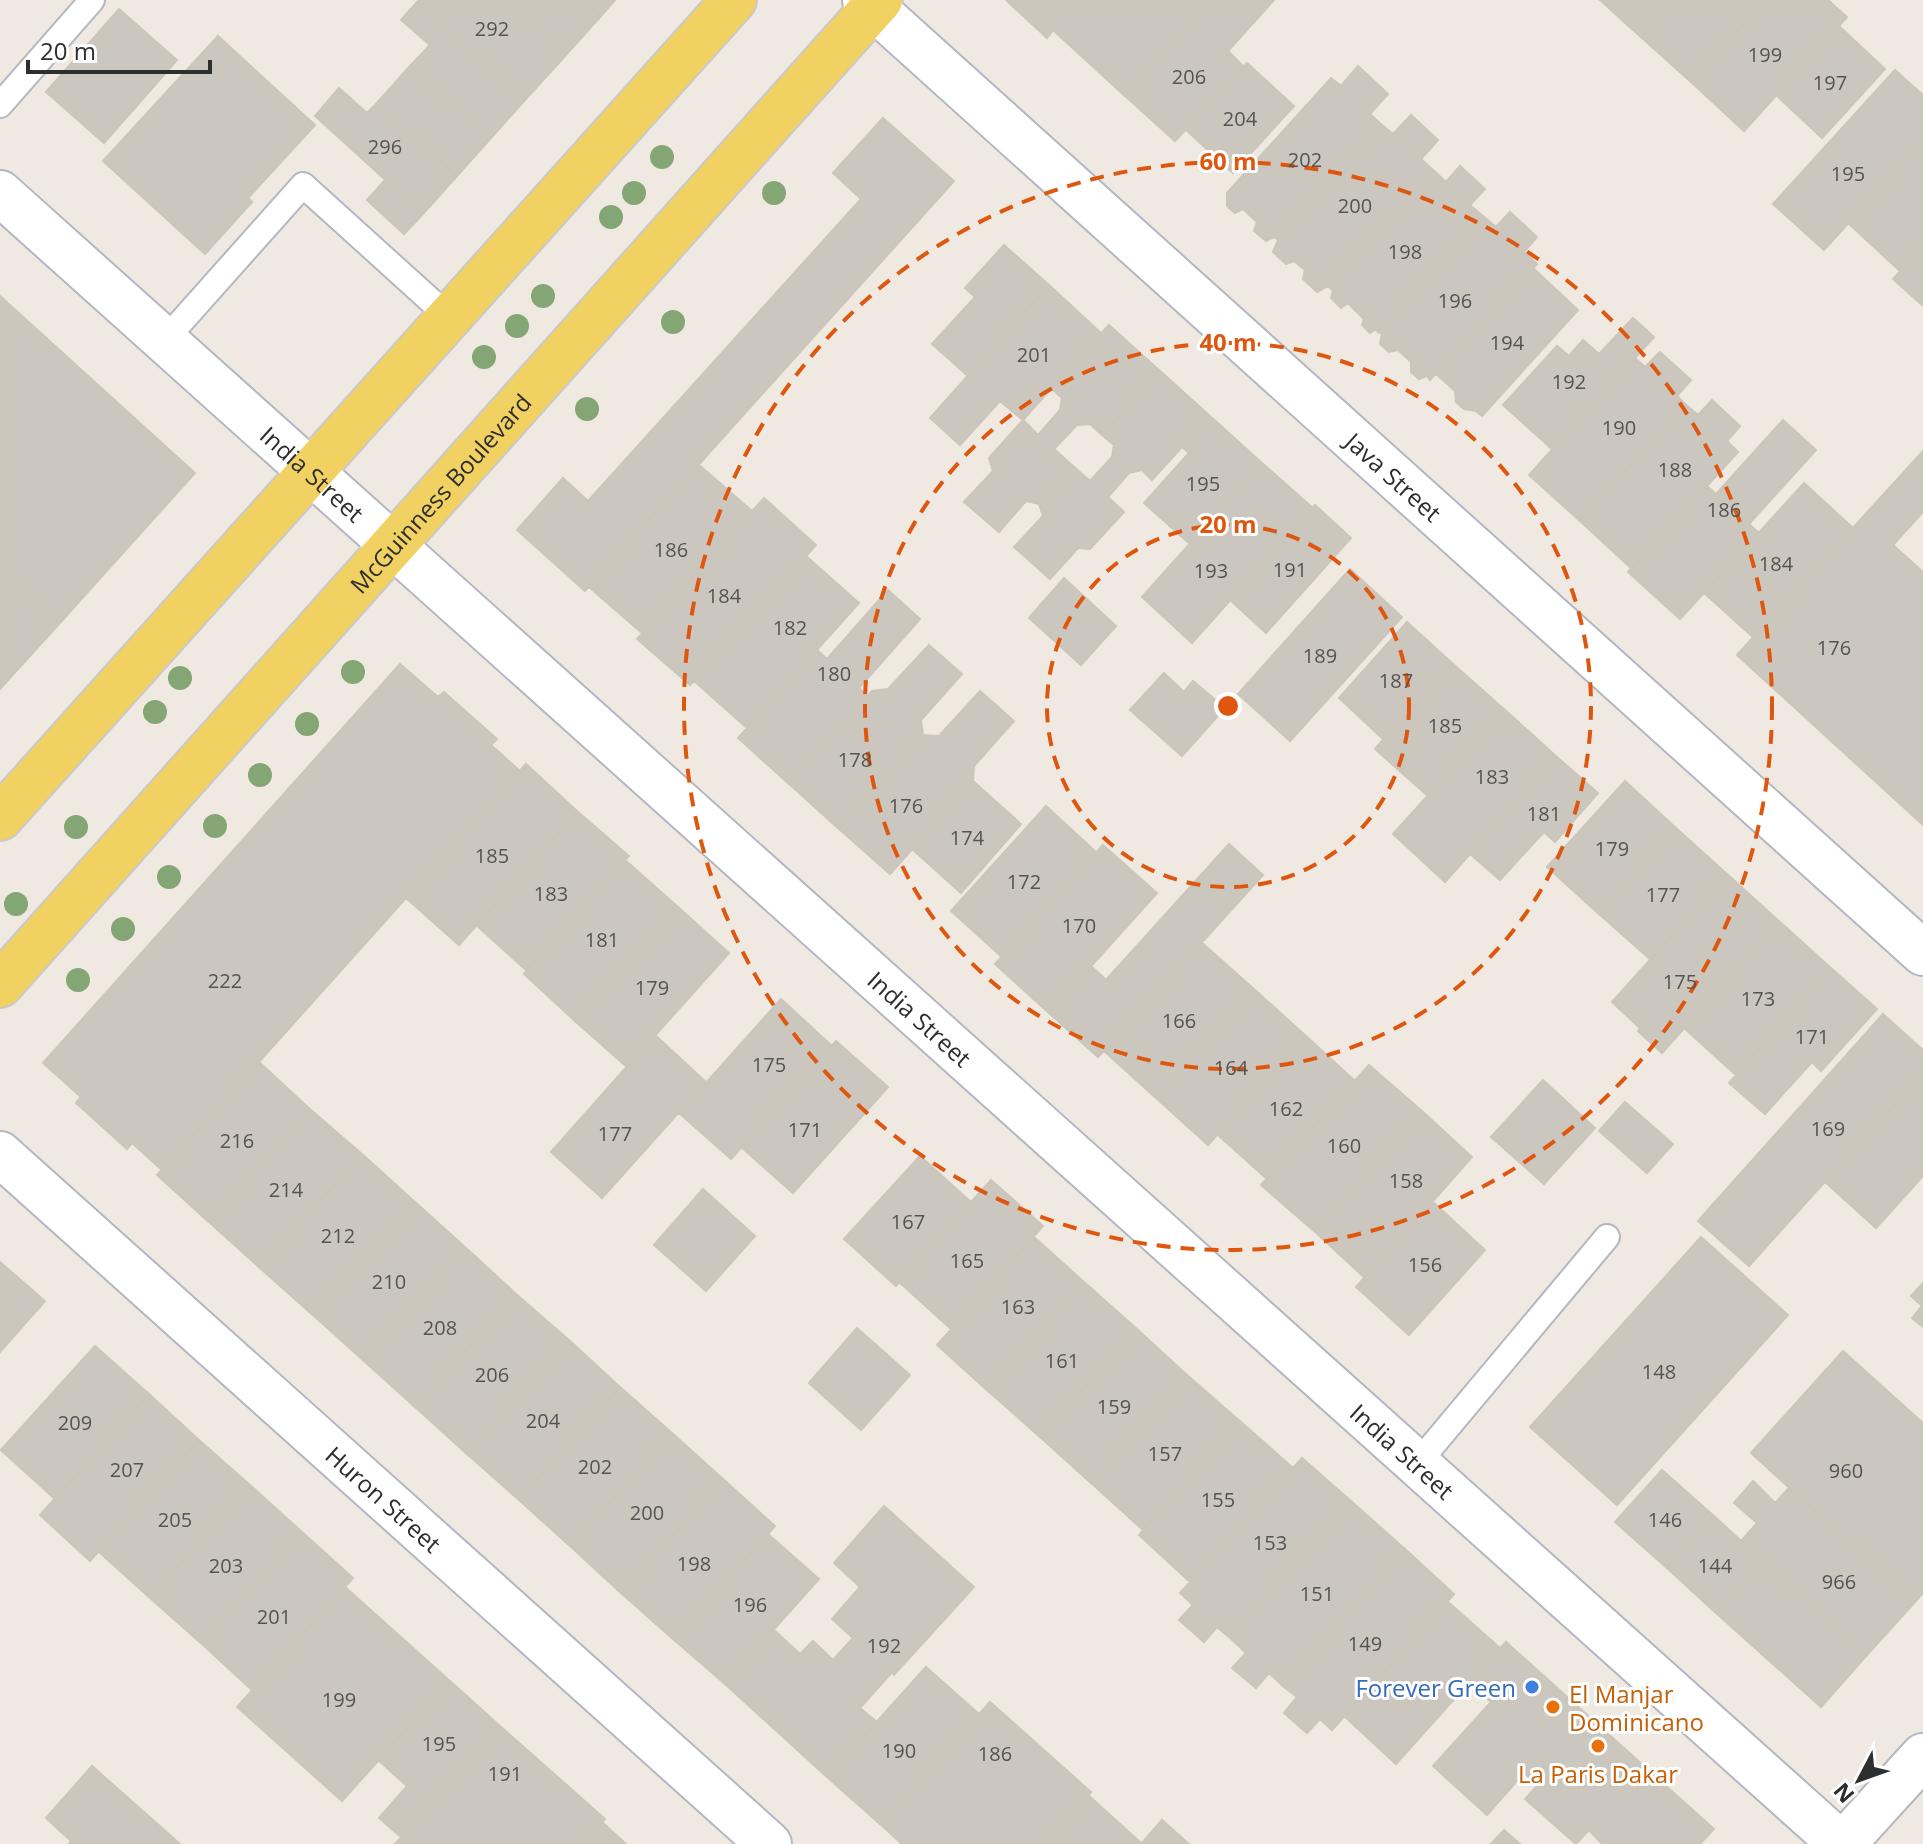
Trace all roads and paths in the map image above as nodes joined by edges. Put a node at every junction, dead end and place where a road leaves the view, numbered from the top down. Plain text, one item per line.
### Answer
1 (92, 0) edge
2 (734, 0) edge
3 (873, 3) edge
4 (0, 105) edge
5 (0, 193) edge
6 (450, 318) junction
7 (164, 341) junction
8 (311, 473) junction
9 (393, 545) junction
10 (0, 818) edge
11 (1923, 953) edge
12 (0, 985) edge
13 (0, 1154) edge
14 (1607, 1237) dead end
15 (1417, 1464) junction
16 (1923, 1756) edge
17 (769, 1844) edge
18 (1842, 1844) edge

1 - 4 lane
2 - 6 main road
3 - 9 main road, McGuinness Boulevard
3 - 11 street, Java Street
5 - 7 street, India Street
6 - 7 lane
6 - 8 main road
7 - 8 street, India Street
8 - 9 street, India Street
8 - 10 main road
9 - 12 main road, McGuinness Boulevard
9 - 15 street, India Street
13 - 17 street, Huron Street
14 - 15 lane
15 - 18 street, India Street
16 - 18 street

